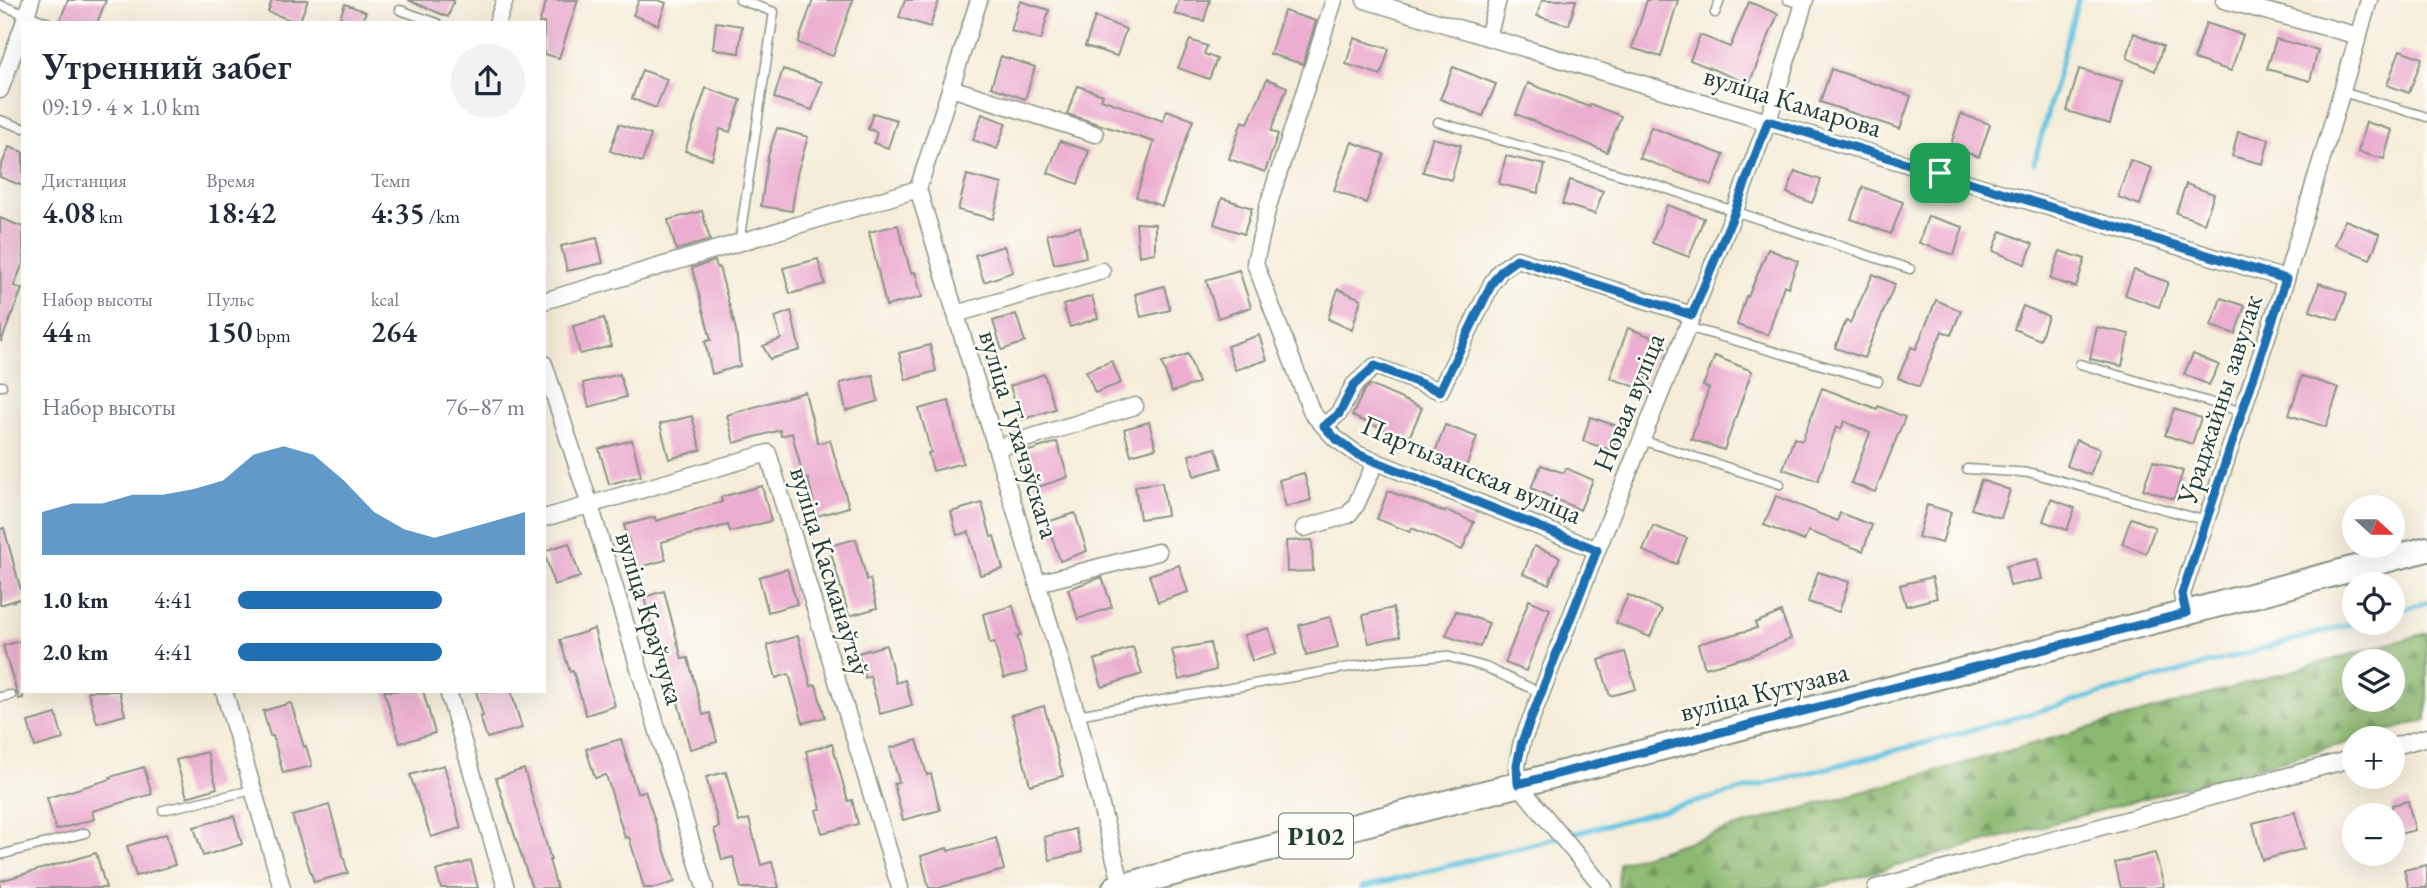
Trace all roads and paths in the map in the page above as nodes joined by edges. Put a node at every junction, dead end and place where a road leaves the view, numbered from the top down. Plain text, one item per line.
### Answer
1 (505, 0) edge
2 (740, 0) edge
3 (979, 0) edge
4 (1334, 0) edge
5 (1365, 0) edge
6 (1499, 0) edge
7 (1720, 0) edge
8 (2224, 0) edge
9 (2369, 0) edge
10 (1799, 2) edge
11 (0, 5) edge
12 (400, 10) dead end
13 (1715, 13) dead end
14 (26, 16) edge
15 (431, 21) edge
16 (498, 21) edge
17 (21, 30) edge
18 (2358, 36) junction
19 (1488, 37) junction
20 (951, 88) junction
21 (0, 90) edge
22 (2342, 92) junction
23 (2427, 117) edge
24 (0, 120) edge
25 (1768, 121) junction
26 (1438, 122) dead end
27 (21, 127) edge
28 (1094, 134) dead end
29 (918, 189) junction
30 (1735, 211) junction
31 (738, 245) junction
32 (1910, 268) dead end
33 (1102, 271) dead end
34 (2286, 279) junction
35 (546, 300) edge
36 (956, 314) junction
37 (1690, 321) junction
38 (2080, 364) dead end
39 (546, 371) edge
40 (1878, 381) dead end
41 (1135, 406) dead end
42 (2243, 412) junction
43 (1324, 426) junction
44 (1641, 440) junction
45 (996, 448) junction
46 (1376, 461) junction
47 (1967, 469) dead end
48 (1780, 484) dead end
49 (590, 505) junction
50 (546, 517) edge
51 (2207, 521) junction
52 (1304, 528) dead end
53 (2427, 549) edge
54 (1597, 550) junction
55 (1158, 552) dead end
56 (1038, 583) junction
57 (2186, 613) junction
58 (225, 693) edge
59 (449, 693) edge
60 (1541, 693) junction
61 (11, 695) dead end
62 (0, 697) edge
63 (1077, 715) junction
64 (2427, 737) edge
65 (2405, 743) edge
66 (2342, 761) edge
67 (1518, 784) junction
68 (253, 790) junction
69 (163, 810) dead end
70 (85, 833) dead end
71 (0, 855) edge
72 (1119, 887) edge
73 (282, 888) edge
74 (506, 888) edge
75 (705, 888) edge
76 (900, 888) edge
77 (1604, 888) edge
78 (1876, 888) edge

1 - 16 street
2 - 31 lane
3 - 20 street
4 - 43 street, Партызанская вуліца
5 - 19 street, вуліца Камарова
6 - 19 street
7 - 13 lane
8 - 18 street
9 - 18 street, Ураджайны завулак
10 - 25 street, Новая вуліца
11 - 14 lane
12 - 15 lane
17 - 21 street
18 - 22 street, Ураджайны завулак
19 - 25 street, вуліца Камарова
20 - 28 street
20 - 29 street
22 - 23 lane
22 - 34 street, Ураджайны завулак
24 - 27 lane
25 - 30 street, Новая вуліца
25 - 34 street, вуліца Камарова
26 - 30 lane
29 - 31 street
29 - 36 street, вуліца Тухачэўскага
30 - 32 lane
30 - 37 street, Новая вуліца
31 - 35 street
33 - 36 street
34 - 42 street, Ураджайны завулак
36 - 45 street, вуліца Тухачэўскага
37 - 40 lane
37 - 43 street
37 - 44 street, Новая вуліца
38 - 42 lane
39 - 49 street, вуліца Краўчука
41 - 45 street
42 - 51 street, Ураджайны завулак
43 - 46 street, Партызанская вуліца
44 - 48 lane
44 - 54 street, Новая вуліца
45 - 56 street, вуліца Тухачэўскага
46 - 52 street
46 - 54 street, Партызанская вуліца
47 - 51 lane
49 - 50 street, вуліца Касманаўтаў
49 - 75 street, вуліца Краўчука
49 - 76 street, вуліца Касманаўтаў
51 - 57 street, Ураджайны завулак
53 - 57 main road, вуліца Кутузава / Р102
54 - 60 street, Новая вуліца
55 - 56 street
56 - 63 street, вуліца Тухачэўскага
57 - 67 main road, вуліца Кутузава / Р102
58 - 68 street
59 - 74 street
60 - 63 lane
60 - 67 street, Новая вуліца
61 - 62 lane
63 - 72 street, вуліца Тухачэўскага
64 - 65 street
66 - 78 street
67 - 72 main road, вуліца Кутузава / Р102
67 - 77 street
68 - 69 lane
68 - 73 street
70 - 71 lane

